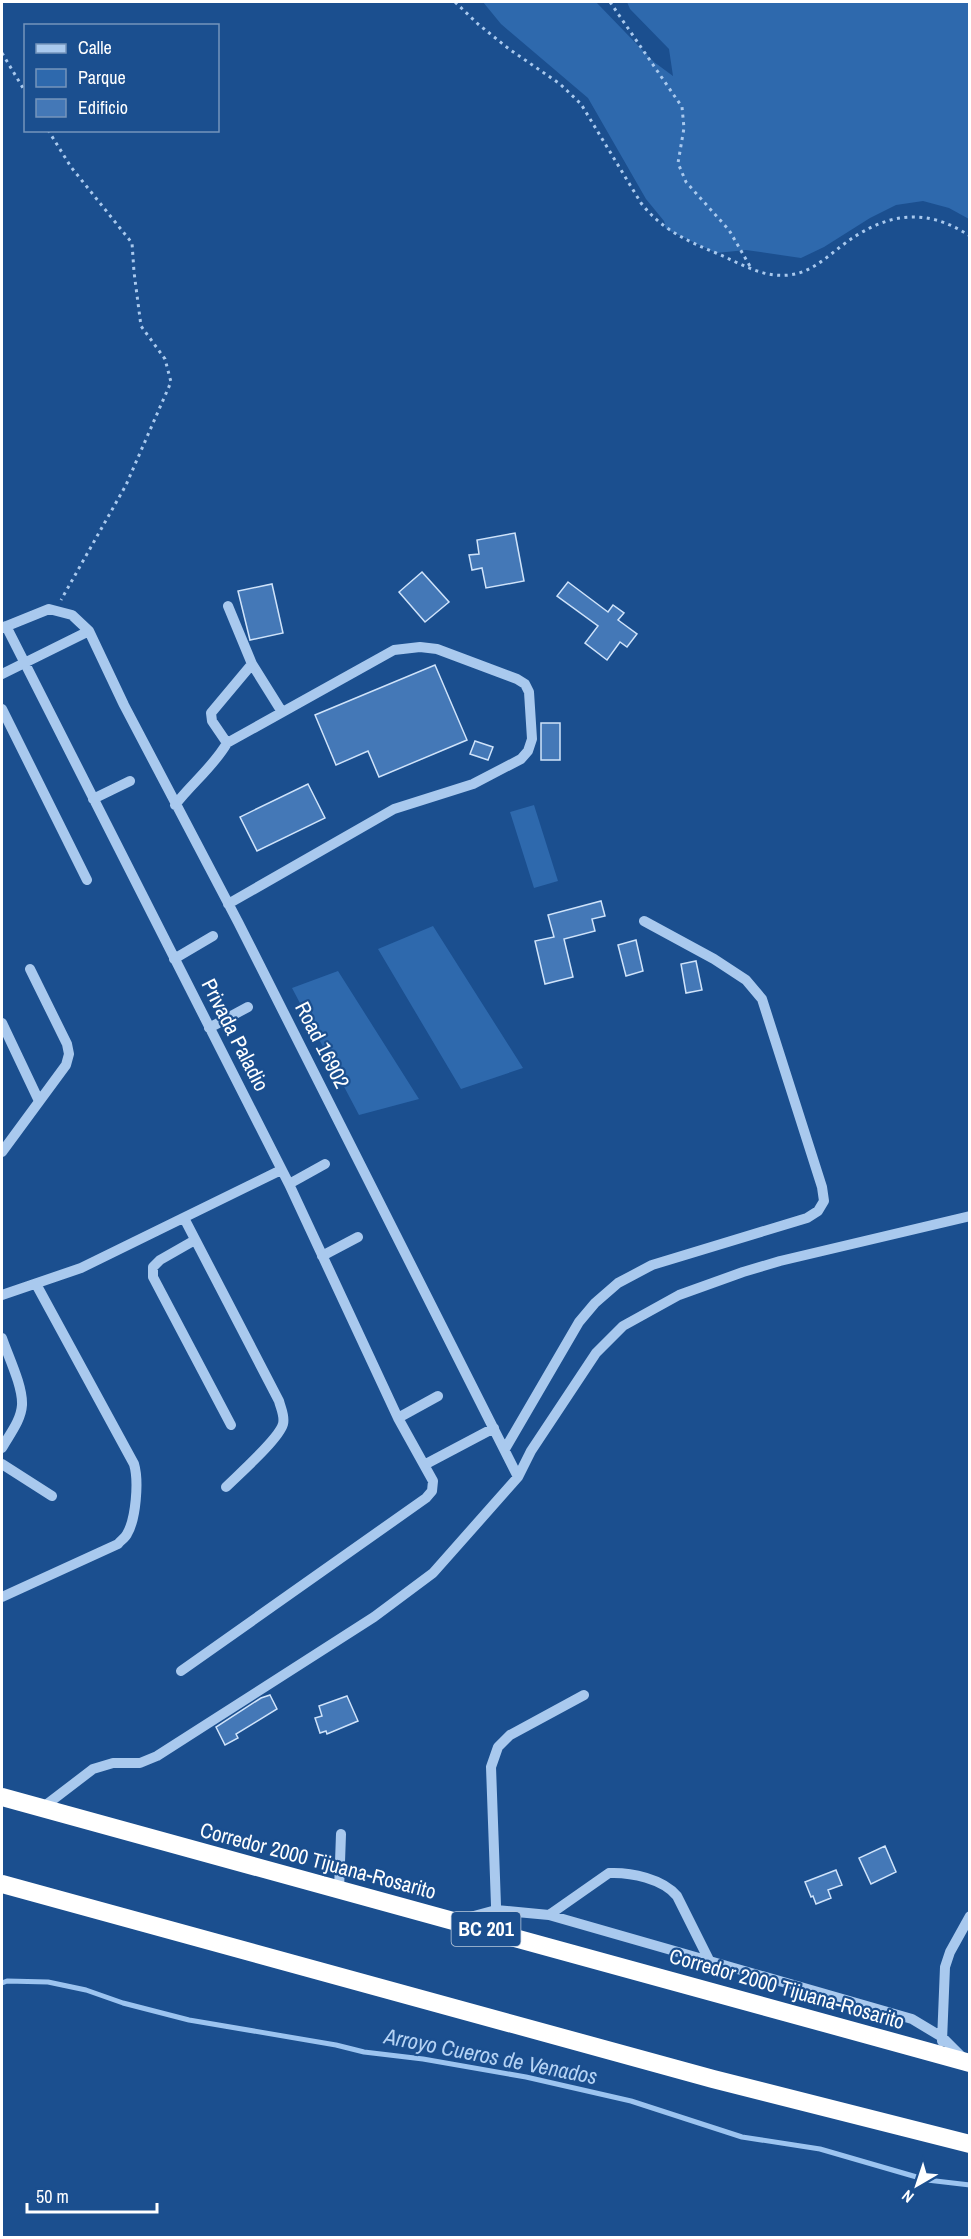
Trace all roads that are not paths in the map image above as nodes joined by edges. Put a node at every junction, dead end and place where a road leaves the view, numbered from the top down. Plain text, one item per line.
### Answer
1 (228, 606) dead end
2 (4, 627) edge
3 (89, 632) junction
4 (24, 664) junction
5 (252, 664) junction
6 (2, 674) edge
7 (2, 709) edge
8 (282, 712) junction
9 (226, 743) junction
10 (130, 781) dead end
11 (93, 799) junction
12 (175, 805) junction
13 (87, 880) dead end
14 (228, 904) junction
15 (644, 921) dead end
16 (213, 936) dead end
17 (174, 959) junction
18 (30, 969) dead end
19 (248, 1007) dead end
20 (2, 1023) edge
21 (209, 1028) junction
22 (39, 1101) junction
23 (2, 1152) edge
24 (325, 1164) dead end
25 (281, 1170) junction
26 (289, 1184) junction
27 (969, 1216) edge
28 (184, 1218) junction
29 (358, 1237) dead end
30 (195, 1240) junction
31 (322, 1256) junction
32 (36, 1284) junction
33 (2, 1295) edge
34 (2, 1338) edge
35 (438, 1396) dead end
36 (398, 1418) junction
37 (231, 1425) dead end
38 (494, 1428) junction
39 (2, 1448) edge
40 (505, 1449) junction
41 (2, 1464) edge
42 (424, 1465) junction
43 (519, 1477) junction
44 (226, 1487) dead end
45 (51, 1496) dead end
46 (2, 1597) edge
47 (181, 1671) dead end
48 (584, 1695) dead end
49 (2, 1797) edge
50 (42, 1808) junction
51 (341, 1834) dead end
52 (2, 1884) edge
53 (339, 1890) junction
54 (496, 1910) junction
55 (549, 1916) junction
56 (969, 1916) edge
57 (455, 1921) junction
58 (497, 1933) junction
59 (710, 1962) junction
60 (942, 2037) junction
61 (941, 2056) junction
62 (968, 2063) edge
63 (969, 2144) edge

1 - 5 street
2 - 3 street
2 - 4 street, Privada Paladio
3 - 4 street
3 - 12 street, Road 16902
4 - 6 street
4 - 11 street, Privada Paladio
5 - 8 street
5 - 9 street
7 - 13 street
8 - 9 street
8 - 14 street
9 - 12 street
10 - 11 street
11 - 17 street, Privada Paladio
12 - 14 street, Road 16902
14 - 38 street, Road 16902
15 - 40 street
16 - 17 street
17 - 21 street, Privada Paladio
18 - 22 street
19 - 21 street
20 - 22 street
21 - 25 street, Privada Paladio
22 - 23 street
24 - 26 street
25 - 26 street, Privada Paladio
25 - 28 street
26 - 31 street, Privada Paladio
27 - 43 street
28 - 30 street
28 - 32 street
29 - 31 street
30 - 37 street
30 - 44 street
31 - 36 street, Privada Paladio
32 - 33 street
32 - 46 street
34 - 39 street
35 - 36 street
36 - 42 street, Privada Paladio
38 - 40 street, Road 16902
38 - 42 street
40 - 43 street, Road 16902
41 - 45 street
42 - 47 street, Privada Paladio
43 - 50 street
48 - 54 street
49 - 50 highway, Corredor 2000 Tijuana-Rosarito / BC 201
50 - 53 highway, Corredor 2000 Tijuana-Rosarito / BC 201
51 - 53 street
52 - 63 highway
53 - 57 highway, Corredor 2000 Tijuana-Rosarito / BC 201
54 - 55 street
54 - 57 street
54 - 58 street
55 - 59 street
55 - 59 street
56 - 60 street
57 - 58 highway, Corredor 2000 Tijuana-Rosarito / BC 201
58 - 61 highway, Corredor 2000 Tijuana-Rosarito / BC 201
59 - 60 street
60 - 61 street
60 - 62 street
61 - 62 highway, Corredor 2000 Tijuana-Rosarito / BC 201

